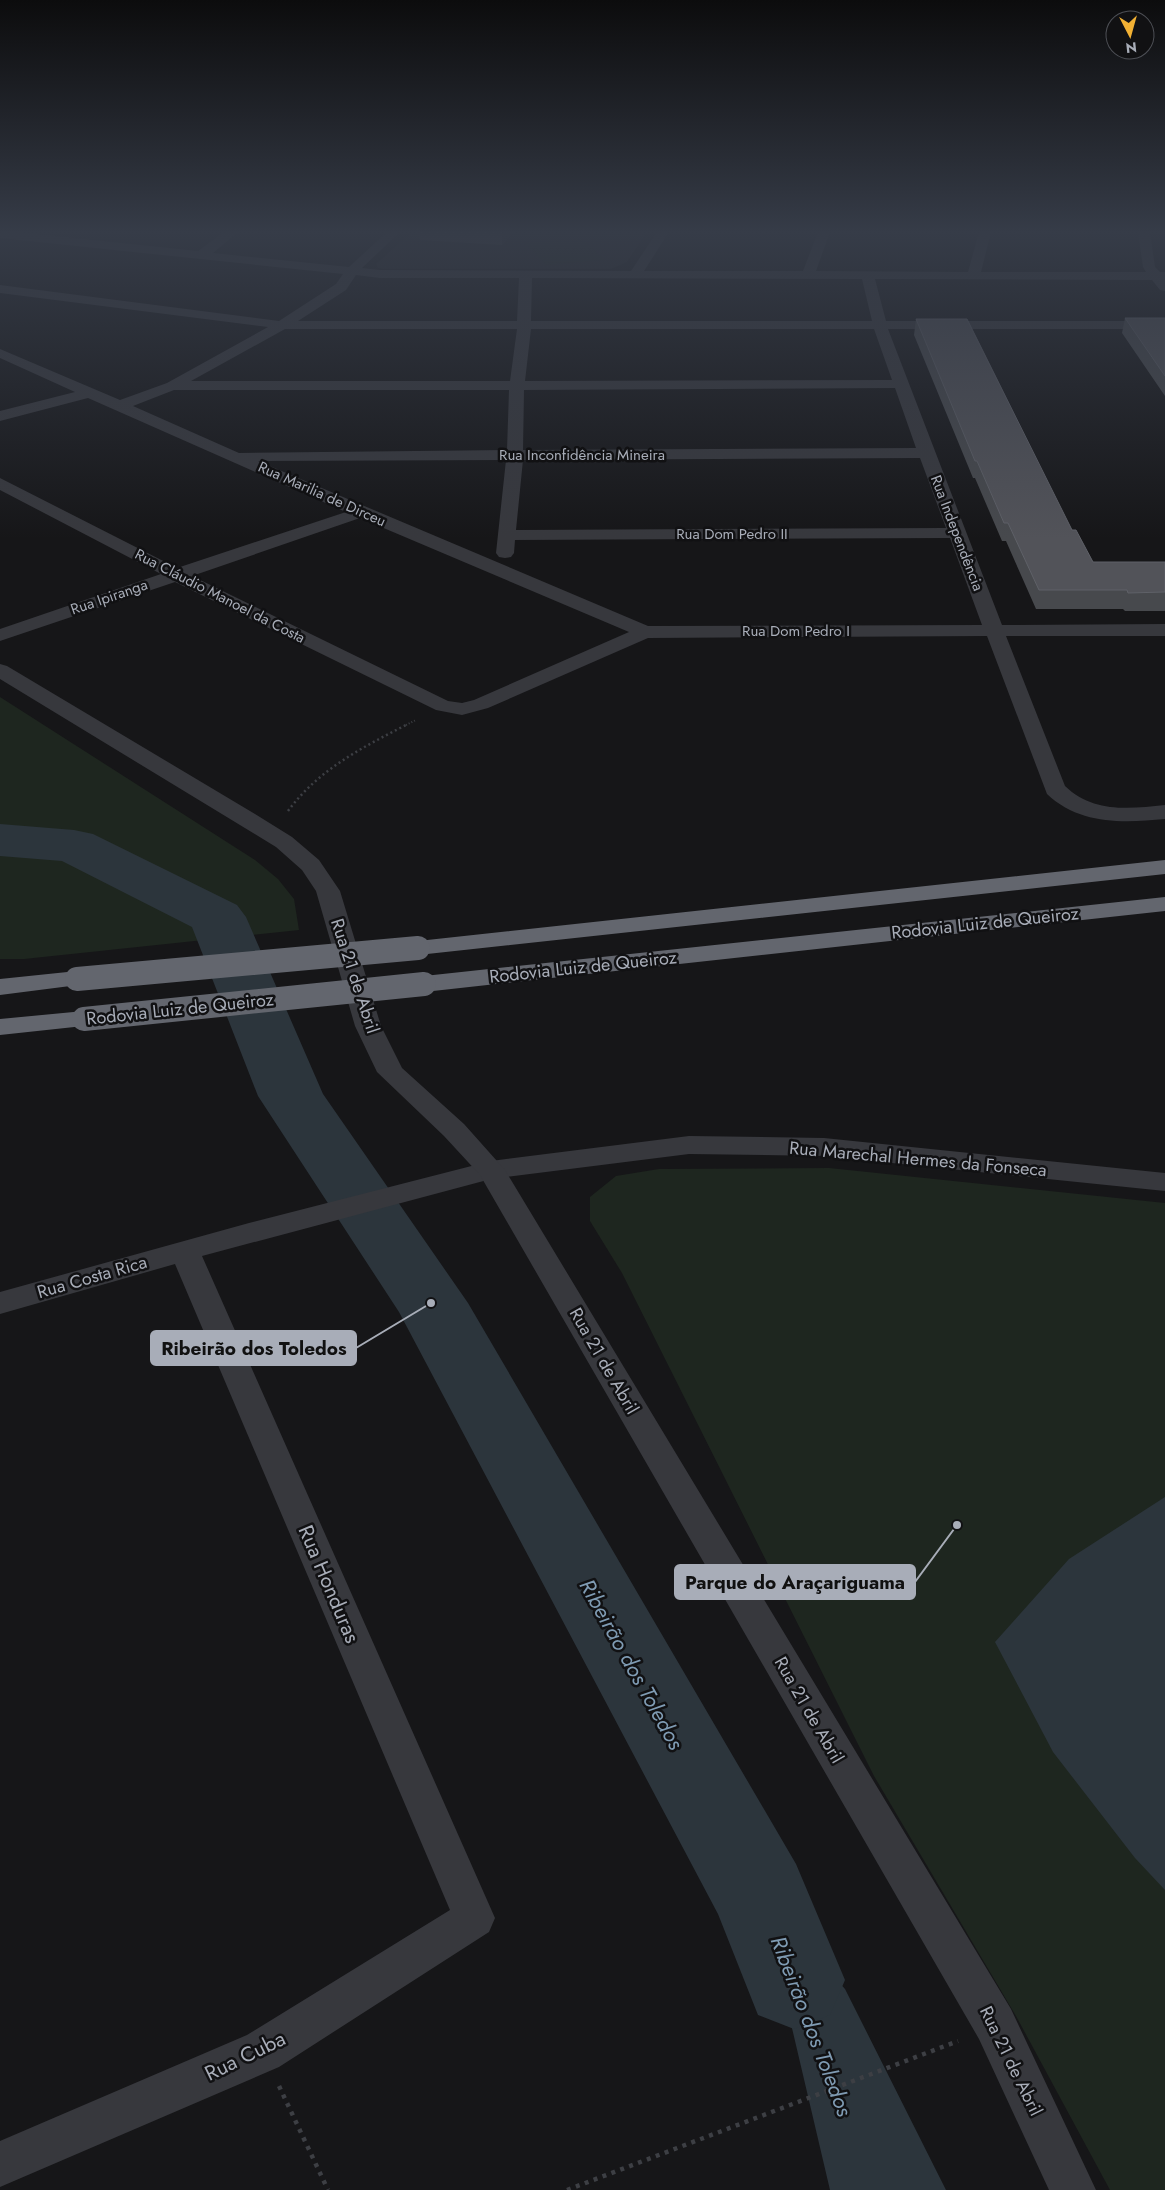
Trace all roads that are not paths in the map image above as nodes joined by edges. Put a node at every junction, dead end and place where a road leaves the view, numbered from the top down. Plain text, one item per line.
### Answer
1 (265, 334) edge
2 (523, 334) edge
3 (883, 334) edge
4 (0, 353) edge
5 (901, 384) junction
6 (172, 386) junction
7 (517, 386) junction
8 (88, 393) junction
9 (119, 406) junction
10 (0, 416) edge
11 (926, 453) junction
12 (515, 455) junction
13 (238, 456) junction
14 (0, 483) edge
15 (361, 512) junction
16 (957, 532) junction
17 (507, 536) junction
18 (503, 572) junction
19 (174, 574) junction
20 (995, 629) junction
21 (1165, 630) edge
22 (645, 632) junction
23 (0, 635) edge
24 (0, 670) edge
25 (443, 706) joint
26 (1165, 812) edge
27 (1165, 867) edge
28 (1165, 904) edge
29 (0, 987) edge
30 (0, 1027) edge
31 (491, 1170) junction
32 (1165, 1182) edge
33 (185, 1251) junction
34 (0, 1304) edge
35 (474, 1918) joint
36 (0, 2164) edge
37 (1073, 2190) edge

1 - 6 street
2 - 7 street
3 - 5 street, Rua Independência
4 - 8 street, Rua Marilia de Dirceu
5 - 7 street
5 - 11 street, Rua Independência
6 - 7 street
6 - 9 street
7 - 12 street
8 - 9 street, Rua Marilia de Dirceu
8 - 10 street
9 - 13 street, Rua Marilia de Dirceu
11 - 12 street, Rua Inconfidência Mineira
11 - 16 street, Rua Independência
12 - 13 street, Rua Inconfidência Mineira
12 - 17 street
13 - 15 street, Rua Marilia de Dirceu
14 - 19 street, Rua Cláudio Manoel da Costa
15 - 18 street, Rua Marilia de Dirceu
15 - 19 street, Rua Ipiranga
16 - 17 street, Rua Dom Pedro II
16 - 20 street, Rua Independência
17 - 18 street
18 - 22 street, Rua Marilia de Dirceu
19 - 23 street, Rua Ipiranga
19 - 25 street, Rua Cláudio Manoel da Costa
20 - 21 street, Rua Dom Pedro I
20 - 22 street, Rua Dom Pedro I
20 - 26 street, Rua Independência
22 - 25 street, Rua Dom Pedro I
24 - 31 street, Rua 21 de Abril
27 - 29 highway, Rodovia Luiz de Queiroz, bridge
28 - 30 highway, Rodovia Luiz de Queiroz, bridge
31 - 32 street, Rua Marechal Hermes da Fonseca
31 - 33 street, Rua Marechal Hermes da Fonseca
31 - 37 street, Rua 21 de Abril
33 - 34 street, Rua Costa Rica
33 - 35 street, Rua Honduras
35 - 36 street, Rua Cuba

